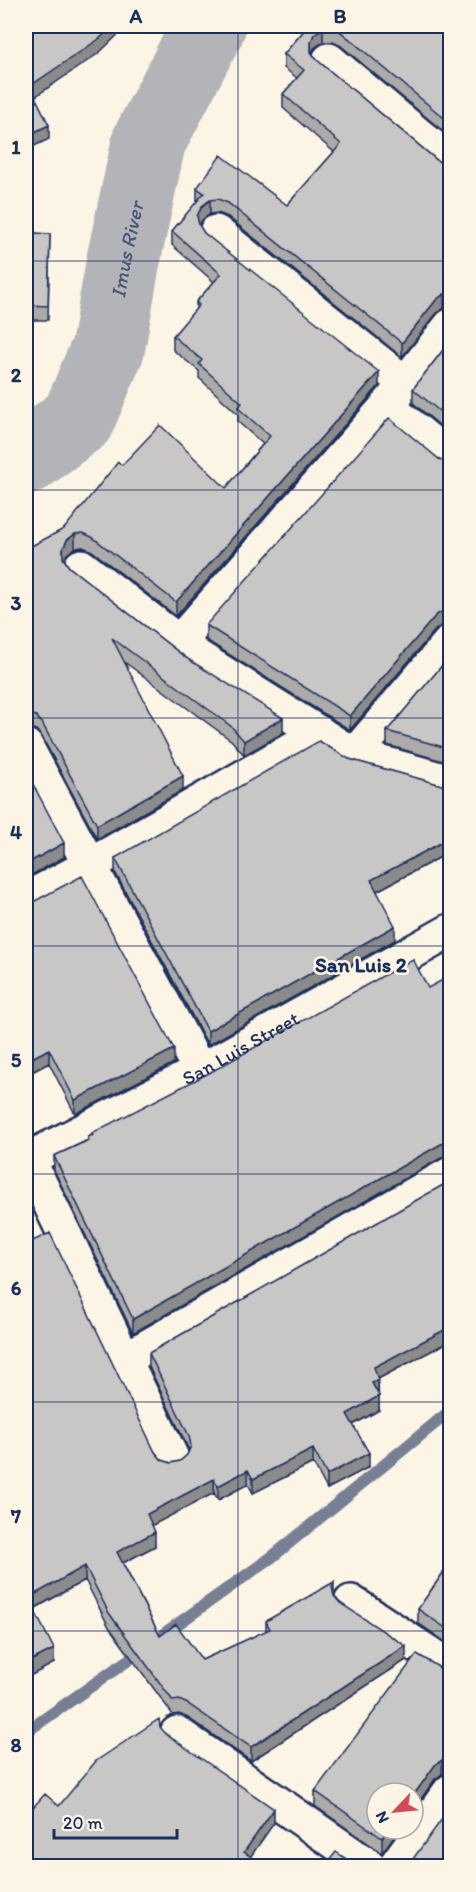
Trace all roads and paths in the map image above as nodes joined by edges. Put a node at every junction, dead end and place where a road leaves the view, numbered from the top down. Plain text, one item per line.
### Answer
1 (329, 60) dead end
2 (450, 161) edge
3 (216, 232) dead end
4 (450, 326) edge
5 (396, 394) junction
6 (450, 458) edge
7 (81, 566) dead end
8 (179, 642) junction
9 (450, 642) edge
10 (320, 733) junction
11 (26, 746) edge
12 (354, 755) junction
13 (450, 782) edge
14 (90, 865) junction
15 (26, 898) edge
16 (450, 931) edge
17 (200, 1071) junction
18 (26, 1157) edge
19 (450, 1174) edge
20 (125, 1359) junction
21 (172, 1458) dead end
22 (351, 1602) dead end
23 (450, 1667) edge
24 (177, 1733) dead end
25 (450, 1791) edge
26 (369, 1866) edge
27 (395, 1866) edge

1 - 2 street
3 - 5 street
4 - 5 street
5 - 6 street
5 - 8 street
7 - 8 street
8 - 10 street
9 - 12 street
10 - 12 street
10 - 14 street
11 - 14 street
12 - 13 street
14 - 15 street
14 - 17 street
16 - 17 street, San Luis Street
17 - 18 street, San Luis Street
18 - 20 street
19 - 20 street
20 - 21 street
22 - 23 street
24 - 26 street
25 - 27 street

